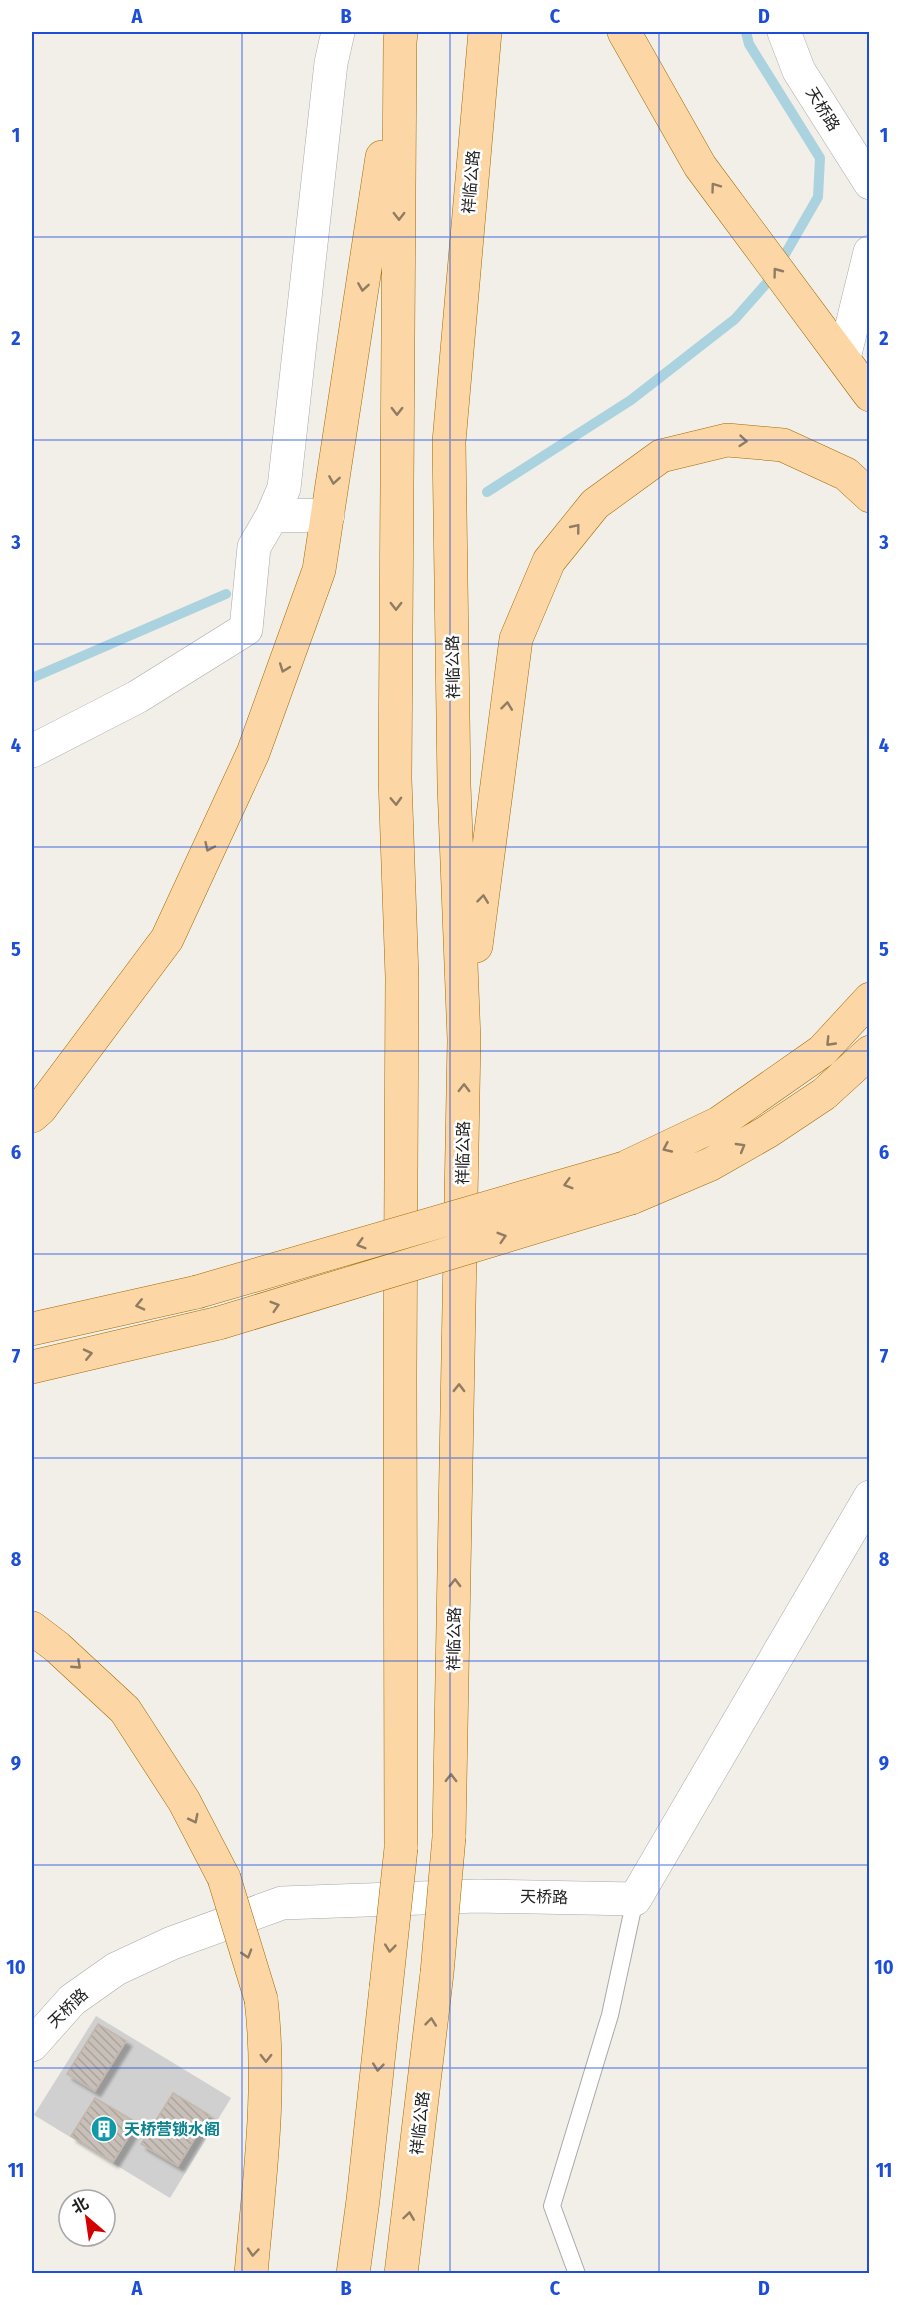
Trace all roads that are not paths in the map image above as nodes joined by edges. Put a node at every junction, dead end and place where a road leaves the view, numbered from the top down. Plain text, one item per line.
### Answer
1 (338, 32) edge
2 (484, 32) edge
3 (624, 32) edge
4 (784, 32) edge
5 (400, 37) edge
6 (870, 183) edge
7 (870, 252) edge
8 (844, 358) junction
9 (870, 395) edge
10 (870, 496) edge
11 (272, 516) junction
12 (328, 516) junction
13 (32, 752) edge
14 (870, 999) edge
15 (464, 1040) junction
16 (870, 1052) edge
17 (32, 1116) edge
18 (628, 1183) junction
19 (32, 1329) edge
20 (32, 1367) edge
21 (870, 1497) edge
22 (32, 1628) edge
23 (635, 1899) junction
24 (32, 2045) edge
25 (251, 2274) edge
26 (353, 2274) edge
27 (401, 2274) edge
28 (577, 2274) edge

1 - 11 street
2 - 15 main road, 祥临公路
8 -> 3 main road
4 - 6 street, 天桥路
5 -> 12 main road
5 -> 26 main road, bridge
7 - 8 street
8 - 9 main road
15 -> 10 main road
11 - 12 street
11 - 13 street
12 -> 17 main road
14 -> 18 main road
27 -> 15 main road, 祥临公路, bridge
18 -> 16 main road
18 -> 19 main road, bridge
20 -> 18 main road, bridge
21 - 23 street
22 -> 25 main road, bridge
23 - 24 street, 天桥路
23 - 28 lane

